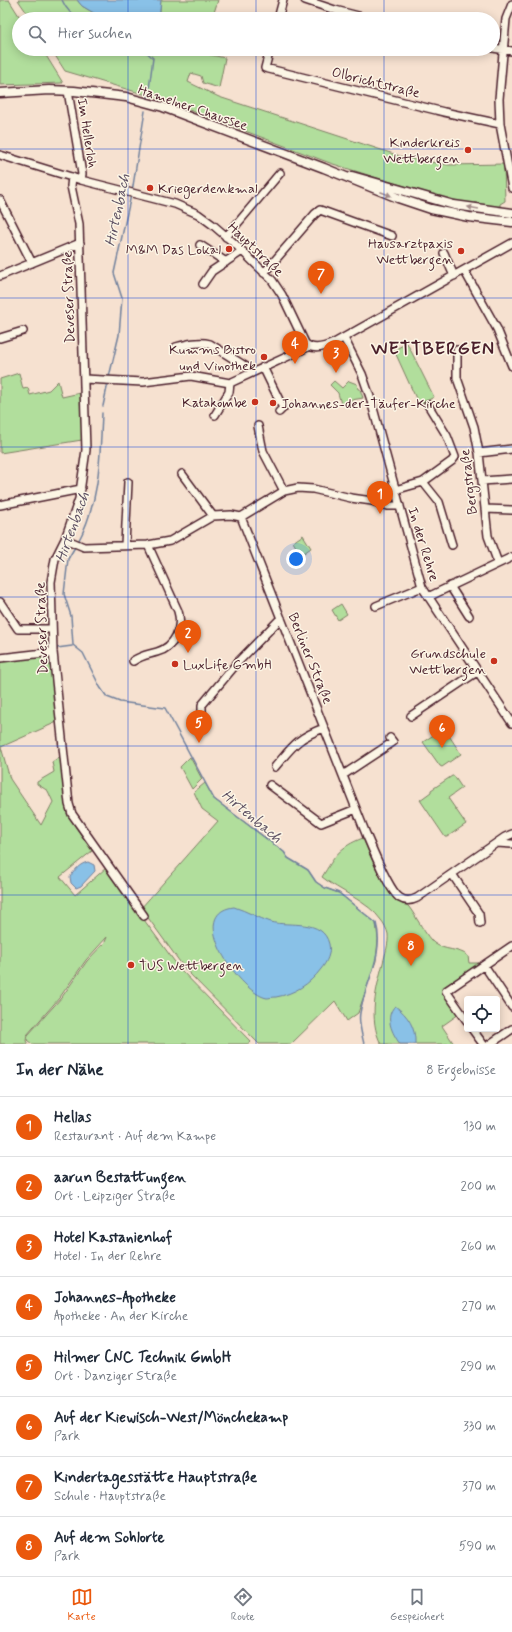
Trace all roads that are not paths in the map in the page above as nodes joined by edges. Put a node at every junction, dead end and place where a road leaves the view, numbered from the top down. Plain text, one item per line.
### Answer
1 (283, 0) edge
2 (305, 0) edge
3 (512, 4) edge
4 (280, 12) edge
5 (343, 12) edge
6 (500, 49) edge
7 (503, 50) junction
8 (512, 51) edge
9 (268, 56) edge
10 (68, 91) junction
11 (0, 93) edge
12 (500, 124) junction
13 (0, 155) edge
14 (324, 168) junction
15 (280, 173) dead end
16 (72, 177) junction
17 (81, 180) junction
18 (512, 188) edge
19 (0, 200) edge
20 (512, 213) edge
21 (512, 222) edge
22 (226, 236) junction
23 (392, 236) dead end
24 (511, 242) edge
25 (80, 243) junction
26 (200, 245) dead end
27 (242, 251) junction
28 (444, 253) dead end
29 (226, 262) junction
30 (32, 263) junction
31 (464, 270) junction
32 (264, 273) junction
33 (0, 276) edge
34 (454, 276) junction
35 (203, 284) dead end
36 (23, 331) dead end
37 (0, 338) edge
38 (344, 338) junction
39 (307, 346) junction
40 (176, 347) dead end
41 (509, 348) edge
42 (458, 350) dead end
43 (512, 366) edge
44 (264, 367) junction
45 (253, 371) junction
46 (84, 379) junction
47 (230, 382) junction
48 (428, 405) dead end
49 (279, 412) dead end
50 (215, 415) dead end
51 (258, 426) dead end
52 (512, 449) edge
53 (479, 452) junction
54 (182, 474) dead end
55 (512, 479) edge
56 (482, 481) junction
57 (128, 482) dead end
58 (423, 482) junction
59 (81, 489) junction
60 (284, 491) junction
61 (396, 492) junction
62 (372, 501) junction
63 (0, 505) edge
64 (400, 506) junction
65 (485, 509) junction
66 (512, 510) edge
67 (213, 516) junction
68 (241, 517) junction
69 (65, 539) junction
70 (125, 545) junction
71 (148, 545) junction
72 (452, 545) dead end
73 (512, 557) edge
74 (498, 563) junction
75 (450, 586) junction
76 (422, 587) junction
77 (428, 597) junction
78 (0, 602) edge
79 (376, 606) dead end
80 (469, 616) dead end
81 (281, 618) junction
82 (51, 629) junction
83 (53, 652) junction
84 (0, 658) edge
85 (133, 661) dead end
86 (478, 671) junction
87 (411, 716) dead end
88 (202, 718) dead end
89 (512, 723) edge
90 (324, 728) junction
91 (390, 738) dead end
92 (275, 767) dead end
93 (343, 775) junction
94 (270, 785) dead end
95 (356, 809) junction
96 (512, 834) edge
97 (497, 843) junction
98 (512, 844) edge
99 (452, 874) junction
100 (144, 916) dead end
101 (480, 923) dead end
102 (512, 946) edge
103 (484, 965) junction
104 (512, 1007) edge
105 (464, 1017) edge
106 (512, 1029) edge
107 (474, 1032) edge
108 (483, 1044) edge
109 (490, 1044) edge

1 - 4 street
2 - 5 street
3 - 7 street
6 - 7 street
7 - 8 street
7 - 12 street
9 - 12 street, Olbrichtstraße
10 - 11 main road, Hamelner Chaussee
10 - 14 main road, Hamelner Chaussee
10 - 17 street, Im Hellerloh
12 - 18 street
13 - 16 street, Hauptstraße
20 -> 14 main road, Hamelner Chaussee
14 -> 21 main road, Hamelner Chaussee
15 - 22 street
16 - 17 street, Hauptstraße
16 - 25 street, Deveser Straße
17 - 22 street, Hauptstraße
19 - 30 street
22 - 27 street, Hauptstraße
23 - 32 street
24 - 31 street
25 - 30 street
25 - 46 street, Deveser Straße
26 - 29 street
27 - 29 street
27 - 32 street, Hauptstraße
28 - 34 street
29 - 35 street
30 - 33 street
31 - 34 street
31 - 41 street
32 - 39 street, Hauptstraße
34 - 38 street
36 - 37 street
38 - 39 street
38 - 61 street, In der Rehre
39 - 44 street
40 - 45 street
41 - 43 street
42 - 53 street, Bergstraße
44 - 45 street
44 - 49 street
45 - 47 street
46 - 47 street
46 - 59 street, Deveser Straße
47 - 50 street
48 - 58 street
51 - 60 street
52 - 53 street
53 - 56 street, Bergstraße
54 - 67 street
55 - 56 street
56 - 65 street, Bergstraße
57 - 70 street
58 - 61 street
58 - 72 street, In der Rehre
59 - 63 street
59 - 69 street, Deveser Straße
60 - 62 street
60 - 68 street
61 - 62 street
61 - 64 street, In der Rehre
62 - 64 street
64 - 76 street, In der Rehre
65 - 66 street
65 - 74 street, Bergstraße
67 - 68 street
67 - 71 street
68 - 81 street, Berliner Straße
69 - 70 street
69 - 82 street, Deveser Straße
70 - 71 street
71 - 85 street
73 - 74 street
74 - 75 street
75 - 77 street
75 - 80 street
76 - 77 street, In der Rehre
76 - 79 street
77 - 86 street, In der Rehre
78 - 82 street
81 - 88 street
81 - 90 street, Berliner Straße
82 - 83 street, Deveser Straße
83 - 84 street
83 - 100 street, Deveser Straße
86 - 87 street
86 - 89 street, In der Rehre
90 - 92 street
90 - 93 street, Berliner Straße
91 - 93 street
93 - 95 street, Berliner Straße
94 - 95 street
95 - 99 street, Berliner Straße
96 - 97 street
97 - 98 street
97 - 99 street
99 - 101 street
102 - 103 street
103 - 104 street
103 - 105 street
106 - 109 street
107 - 108 street

